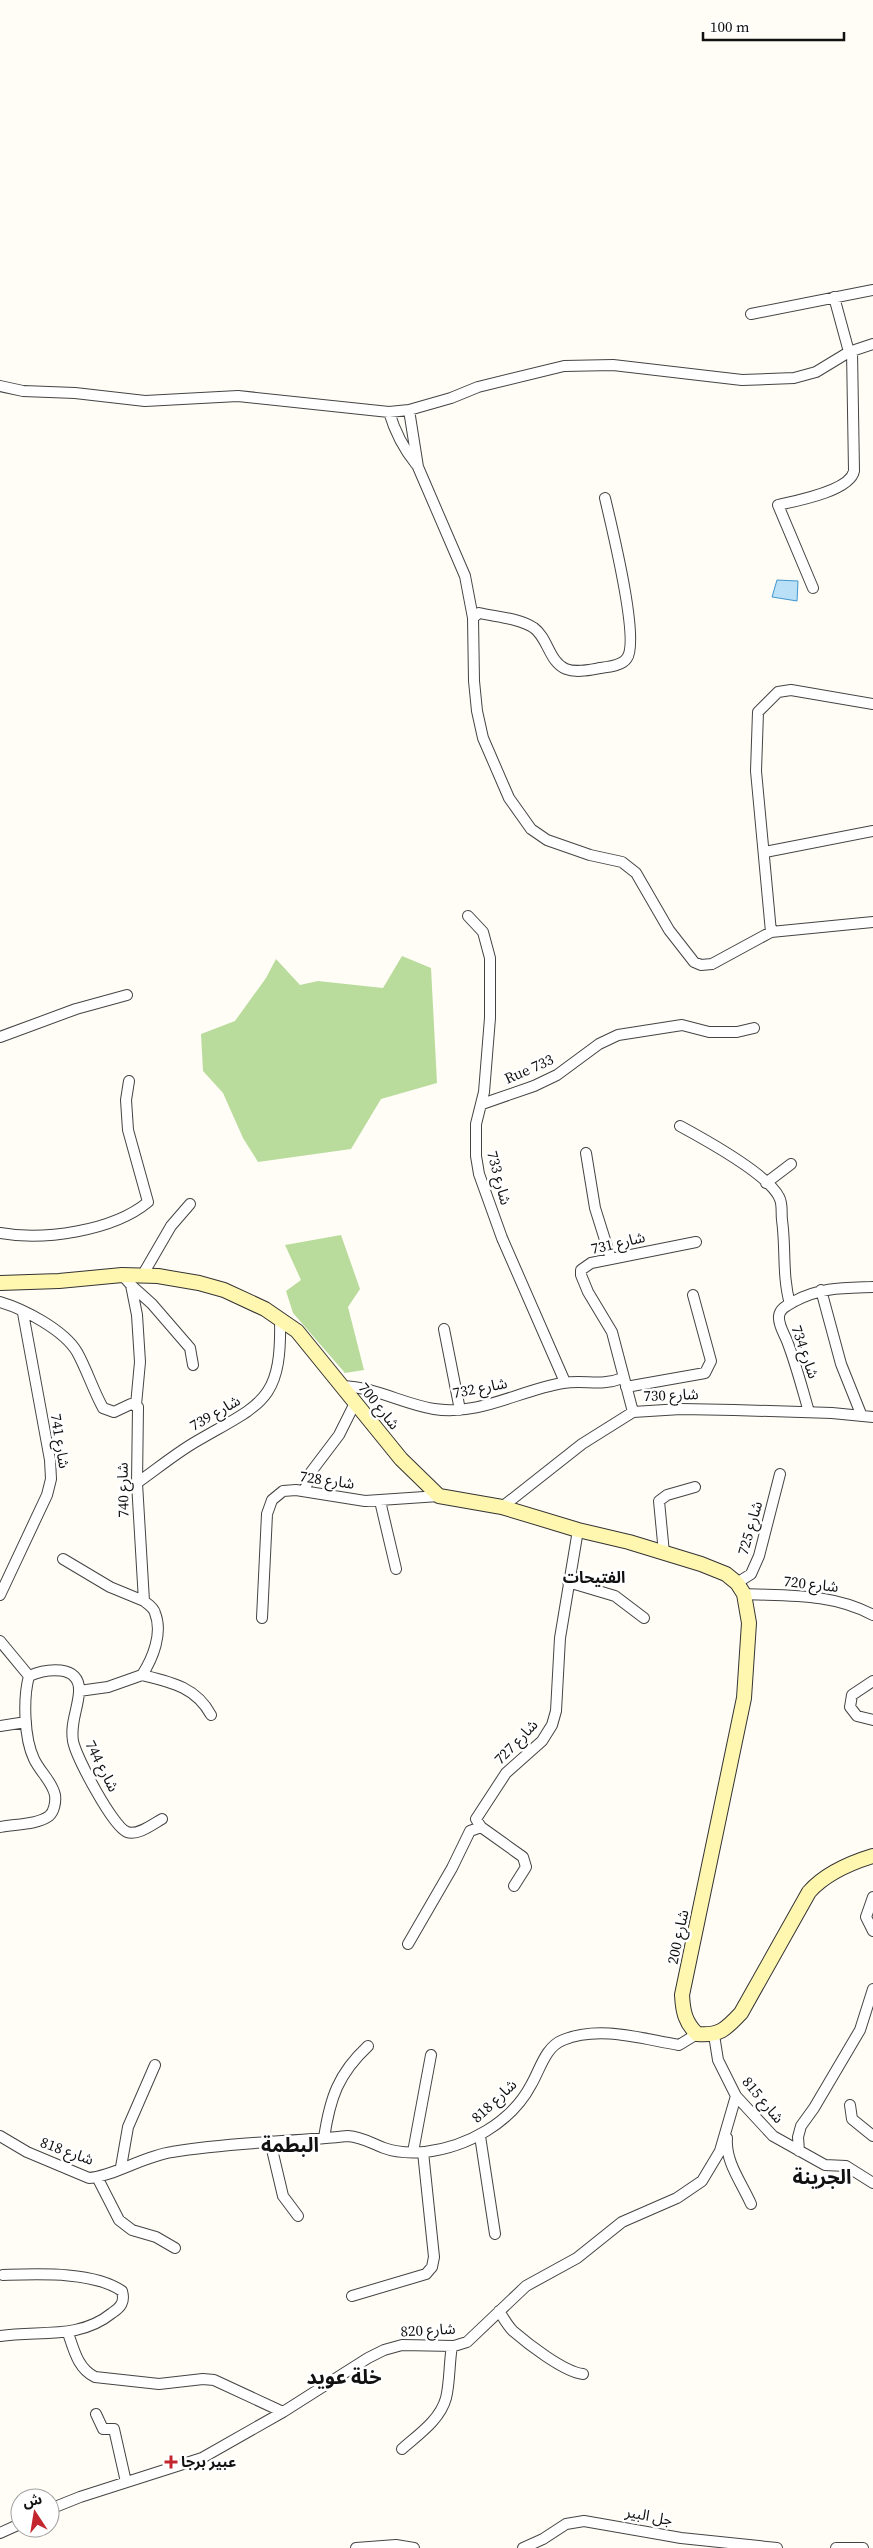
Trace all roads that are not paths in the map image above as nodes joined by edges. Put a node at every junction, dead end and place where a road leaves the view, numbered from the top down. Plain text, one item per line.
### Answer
1 (873, 290) edge
2 (834, 297) junction
3 (751, 314) dead end
4 (873, 344) edge
5 (850, 352) junction
6 (0, 386) edge
7 (409, 410) junction
8 (389, 412) junction
9 (418, 467) junction
10 (605, 498) dead end
11 (813, 588) dead end
12 (492, 617) junction
13 (473, 618) junction
14 (473, 633) junction
15 (873, 704) edge
16 (873, 831) edge
17 (764, 852) junction
18 (468, 916) dead end
19 (873, 922) edge
20 (771, 932) junction
21 (127, 995) dead end
22 (754, 1028) dead end
23 (0, 1037) edge
24 (129, 1081) dead end
25 (482, 1104) junction
26 (680, 1126) dead end
27 (586, 1153) dead end
28 (791, 1164) dead end
29 (766, 1183) junction
30 (190, 1204) dead end
31 (0, 1233) edge
32 (696, 1242) dead end
33 (611, 1259) junction
34 (142, 1276) junction
35 (126, 1280) junction
36 (0, 1283) edge
37 (873, 1287) edge
38 (822, 1290) junction
39 (694, 1295) dead end
40 (0, 1302) edge
41 (790, 1304) junction
42 (23, 1313) junction
43 (280, 1320) junction
44 (444, 1329) dead end
45 (192, 1365) dead end
46 (565, 1382) junction
47 (625, 1382) junction
48 (342, 1386) junction
49 (354, 1403) junction
50 (136, 1405) junction
51 (460, 1410) junction
52 (633, 1412) junction
53 (809, 1412) junction
54 (860, 1414) junction
55 (873, 1417) edge
56 (780, 1474) dead end
57 (137, 1483) junction
58 (695, 1487) dead end
59 (305, 1490) junction
60 (439, 1496) junction
61 (380, 1500) junction
62 (502, 1507) junction
63 (578, 1530) junction
64 (664, 1553) junction
65 (63, 1559) dead end
66 (396, 1569) dead end
67 (568, 1582) junction
68 (741, 1588) junction
69 (0, 1594) edge
70 (144, 1601) junction
71 (873, 1614) edge
72 (262, 1618) dead end
73 (644, 1618) dead end
74 (0, 1641) edge
75 (142, 1675) junction
76 (29, 1676) junction
77 (873, 1681) edge
78 (79, 1691) junction
79 (212, 1715) dead end
80 (873, 1720) edge
81 (26, 1722) junction
82 (0, 1726) edge
83 (162, 1819) dead end
84 (0, 1827) edge
85 (481, 1827) junction
86 (873, 1856) edge
87 (514, 1886) dead end
88 (873, 1897) edge
89 (873, 1930) edge
90 (408, 1944) dead end
91 (873, 1989) edge
92 (697, 2034) junction
93 (714, 2035) junction
94 (368, 2046) dead end
95 (431, 2055) dead end
96 (155, 2065) dead end
97 (736, 2096) junction
98 (850, 2105) dead end
99 (728, 2129) junction
100 (0, 2136) edge
101 (480, 2136) junction
102 (873, 2136) edge
103 (324, 2138) junction
104 (270, 2141) junction
105 (799, 2151) junction
106 (418, 2152) junction
107 (121, 2167) junction
108 (97, 2177) junction
109 (873, 2183) edge
110 (751, 2204) dead end
111 (298, 2216) dead end
112 (495, 2234) dead end
113 (174, 2248) dead end
114 (2, 2275) dead end
115 (352, 2296) dead end
116 (499, 2311) junction
117 (68, 2333) junction
118 (0, 2336) edge
119 (452, 2346) junction
120 (584, 2374) dead end
121 (283, 2412) junction
122 (96, 2414) dead end
123 (402, 2449) dead end
124 (126, 2482) junction
125 (60, 2506) edge
126 (356, 2548) edge
127 (414, 2548) edge
128 (523, 2548) edge
129 (777, 2548) edge
130 (836, 2548) edge
131 (863, 2548) edge

1 - 2 street
2 - 3 street
2 - 5 street
4 - 5 street
5 - 7 street
5 - 11 street
6 - 8 street
7 - 8 street
7 - 9 street
8 - 9 street
9 - 13 street
10 - 12 street
12 - 13 street
12 - 14 street
13 - 14 street
14 - 20 street
15 - 17 street
16 - 17 street
17 - 20 street
18 - 25 street, شارع 733
19 - 20 street
21 - 23 street
22 - 25 street, Rue 733
24 - 31 street
25 - 46 street, شارع 733
26 - 29 street
27 - 33 street
28 - 29 street
29 - 41 street
30 - 34 street
32 - 33 street, شارع 731
33 - 47 street, شارع 731
34 - 35 main road, شارع 700
34 - 43 main road, شارع 700
35 - 36 main road, شارع 700
35 - 45 street
35 - 50 street, شارع 740
37 - 38 street
38 - 41 street
38 - 54 street
39 - 47 street, شارع 732
40 - 42 street
41 - 53 street, شارع 734
42 - 50 street
42 - 69 street, شارع 741
43 - 48 main road, شارع 700
43 - 57 street, شارع 739
44 - 51 street
46 - 47 street, شارع 732
46 - 51 street, شارع 732
47 - 52 street, شارع 731
48 - 49 main road, شارع 700
48 - 51 street, شارع 732
49 - 59 street
49 - 60 main road, شارع 700
50 - 57 street, شارع 740
52 - 53 street, شارع 730
52 - 62 street, شارع 730
53 - 54 street, شارع 730
54 - 55 street, شارع 730
56 - 68 street, شارع 725
57 - 70 street, شارع 740
58 - 64 street
59 - 61 street, شارع 728
59 - 72 street, شارع 728
60 - 61 street, شارع 728
60 - 62 main road
61 - 66 street
62 - 63 main road
63 - 64 main road
63 - 67 street, شارع 727
64 - 68 main road
65 - 70 street
67 - 73 street
67 - 85 street, شارع 727
68 - 71 street, شارع 720
68 - 92 main road, شارع 200
70 - 75 street, شارع 740
74 - 76 street
75 - 78 street
75 - 79 street
76 - 78 street
76 - 81 street
77 - 80 street
78 - 83 street, شارع 744
81 - 82 street
81 - 84 street
85 - 87 street
85 - 90 street
86 - 93 main road
88 - 89 street
91 - 105 street
92 - 93 main road
92 - 101 street, شارع 818
93 - 97 street, شارع 815
94 - 103 street
95 - 106 street
96 - 107 street
97 - 99 street, شارع 820
97 - 105 street, شارع 815
98 - 102 street
99 - 110 street
99 - 116 street, شارع 820
100 - 108 street, شارع 818
101 - 106 street, شارع 818
101 - 112 street
103 - 104 street, شارع 818
103 - 106 street, شارع 818
104 - 107 street, شارع 818
104 - 111 street
105 - 109 street, شارع 815
106 - 115 street
107 - 108 street, شارع 818
108 - 113 street
114 - 117 street
116 - 119 street, شارع 820
116 - 120 street
117 - 118 street
117 - 121 street
119 - 121 street, شارع 820
119 - 123 street
121 - 124 street, شارع 820
122 - 124 street
124 - 125 street, شارع 820
126 - 127 street
128 - 129 street, جل البير
130 - 131 street

